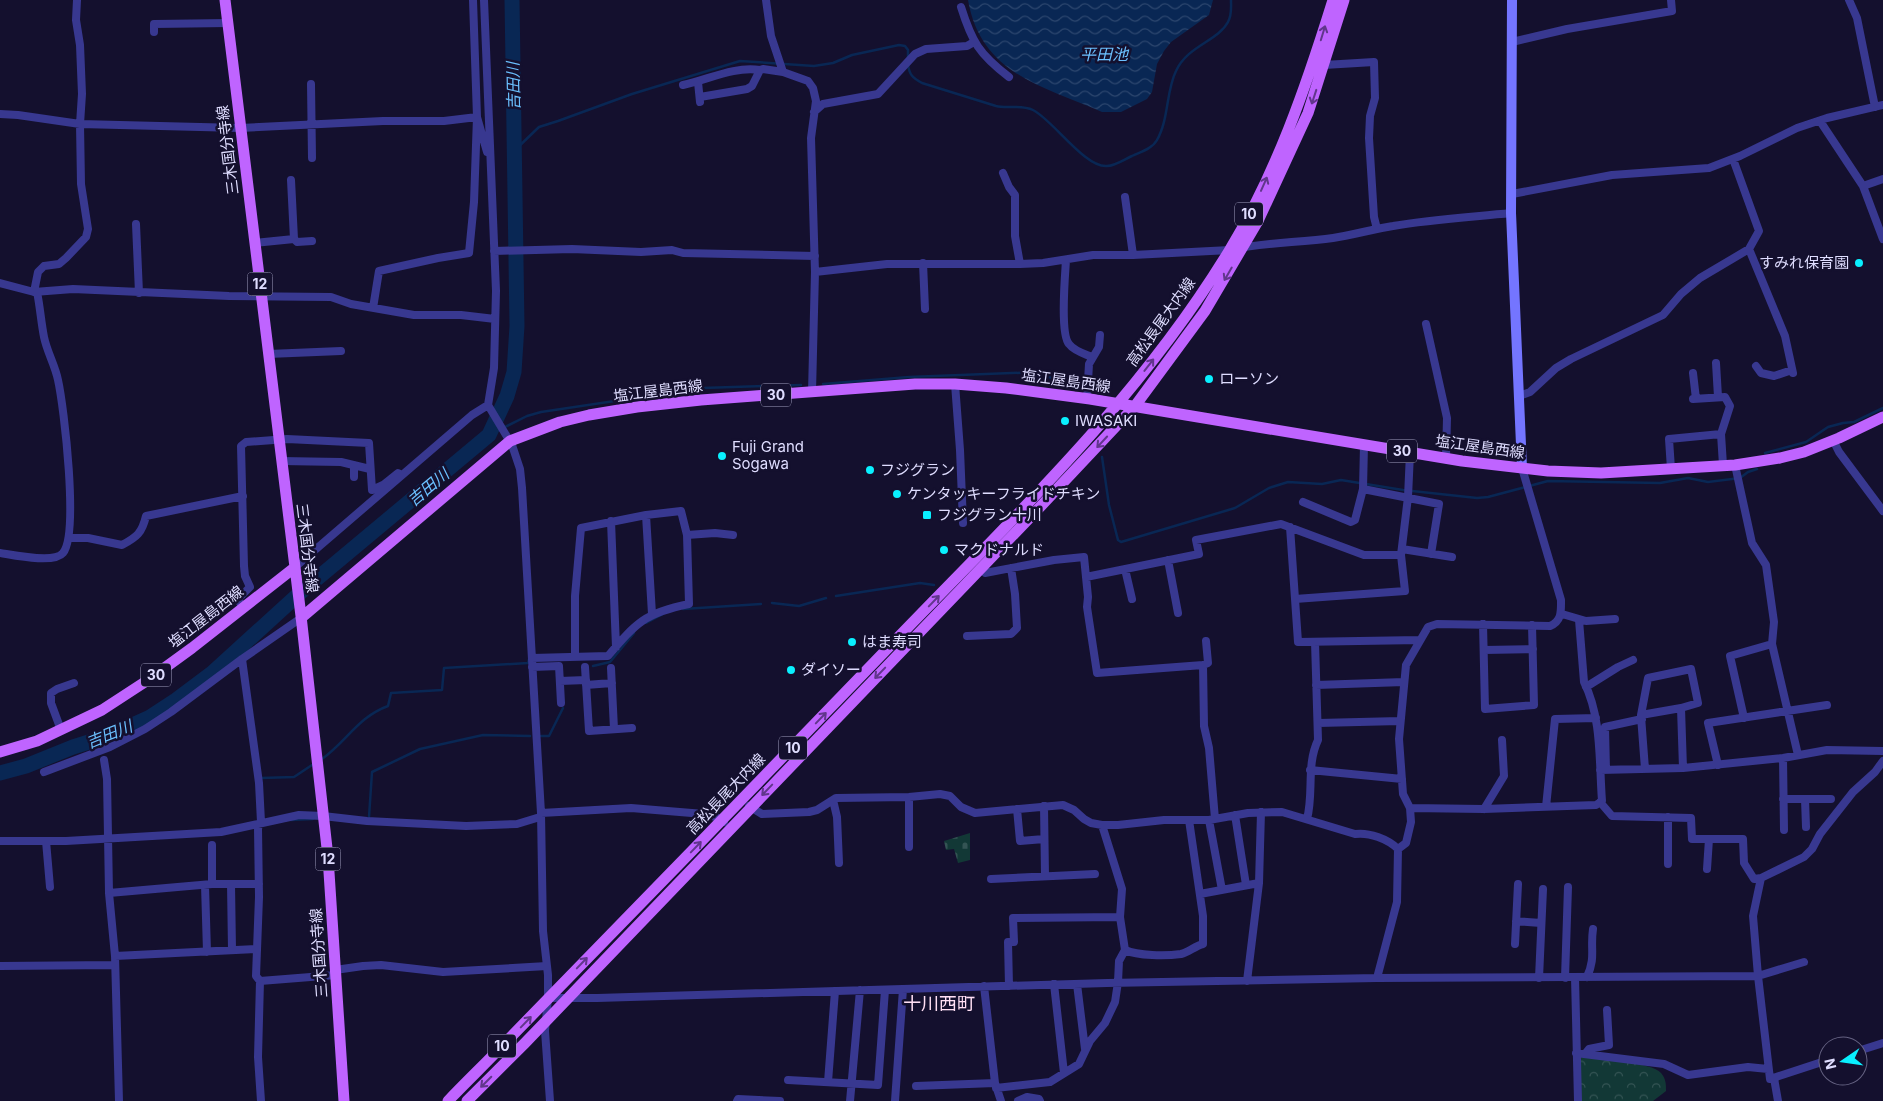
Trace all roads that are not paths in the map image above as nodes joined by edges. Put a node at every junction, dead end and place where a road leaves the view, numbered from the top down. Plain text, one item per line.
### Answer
1 (77, 0) edge
2 (225, 0) edge
3 (473, 0) edge
4 (484, 0) edge
5 (766, 0) edge
6 (1333, 0) edge
7 (1344, 0) edge
8 (1512, 0) edge
9 (1670, 0) edge
10 (1849, 0) edge
11 (961, 6) dead end
12 (228, 23) junction
13 (154, 32) dead end
14 (974, 42) junction
15 (1512, 42) junction
16 (1324, 65) junction
17 (782, 68) junction
18 (760, 70) junction
19 (1009, 77) dead end
20 (698, 82) junction
21 (311, 84) dead end
22 (683, 85) dead end
23 (1879, 106) edge
24 (814, 112) junction
25 (0, 114) edge
26 (477, 117) junction
27 (1820, 121) junction
28 (80, 124) junction
29 (313, 125) junction
30 (240, 128) junction
31 (312, 158) dead end
32 (1733, 159) junction
33 (492, 171) junction
34 (1003, 173) dead end
35 (1883, 179) edge
36 (291, 180) dead end
37 (1863, 186) junction
38 (1512, 194) junction
39 (1125, 196) dead end
40 (1511, 213) junction
41 (136, 224) dead end
42 (1376, 229) junction
43 (1882, 236) edge
44 (294, 239) junction
45 (312, 241) dead end
46 (254, 243) junction
47 (1244, 246) junction
48 (1749, 248) junction
49 (1230, 250) junction
50 (498, 251) junction
51 (1132, 255) junction
52 (815, 256) junction
53 (1066, 260) junction
54 (923, 263) junction
55 (1020, 264) junction
56 (816, 272) junction
57 (0, 283) edge
58 (36, 292) junction
59 (139, 293) junction
60 (261, 296) junction
61 (373, 308) junction
62 (924, 309) dead end
63 (495, 319) junction
64 (1426, 324) dead end
65 (1100, 334) dead end
66 (341, 351) dead end
67 (268, 354) junction
68 (1092, 357) junction
69 (1716, 363) dead end
70 (1756, 366) dead end
71 (1693, 373) dead end
72 (955, 384) junction
73 (812, 392) junction
74 (1519, 396) junction
75 (1718, 397) junction
76 (1087, 398) junction
77 (1118, 403) junction
78 (1135, 406) junction
79 (489, 408) junction
80 (1883, 418) edge
81 (1722, 434) junction
82 (508, 439) junction
83 (278, 440) junction
84 (1833, 440) junction
85 (1364, 445) junction
86 (1410, 452) junction
87 (1446, 458) junction
88 (281, 461) junction
89 (354, 465) junction
90 (1522, 468) junction
91 (370, 469) junction
92 (1671, 469) junction
93 (1733, 472) junction
94 (402, 475) junction
95 (354, 477) dead end
96 (1363, 485) junction
97 (1408, 493) junction
98 (242, 496) junction
99 (1303, 502) dead end
100 (1883, 511) edge
101 (646, 515) junction
102 (611, 521) junction
103 (963, 523) dead end
104 (1290, 527) junction
105 (734, 535) dead end
106 (687, 536) junction
107 (69, 538) junction
108 (1401, 552) junction
109 (0, 553) edge
110 (1431, 554) junction
111 (1452, 557) dead end
112 (1168, 560) junction
113 (1011, 568) junction
114 (294, 569) junction
115 (980, 569) junction
116 (1125, 569) junction
117 (1086, 577) junction
118 (1132, 599) dead end
119 (1295, 599) junction
120 (243, 608) junction
121 (1178, 613) dead end
122 (652, 614) junction
123 (1562, 614) junction
124 (301, 617) junction
125 (1616, 619) dead end
126 (1579, 620) junction
127 (1483, 624) junction
128 (1532, 625) junction
129 (966, 636) dead end
130 (1206, 640) dead end
131 (1420, 640) junction
132 (1315, 642) junction
133 (1772, 644) junction
134 (616, 648) junction
135 (1532, 649) junction
136 (1484, 650) junction
137 (575, 657) junction
138 (532, 658) junction
139 (242, 659) junction
140 (1633, 660) dead end
141 (1203, 666) junction
142 (532, 667) junction
143 (585, 667) dead end
144 (611, 668) dead end
145 (560, 681) junction
146 (586, 682) junction
147 (1404, 682) junction
148 (74, 683) dead end
149 (612, 683) junction
150 (1316, 685) junction
151 (1586, 687) junction
152 (562, 704) dead end
153 (1827, 705) dead end
154 (1681, 708) junction
155 (1787, 711) junction
156 (1641, 717) junction
157 (1596, 718) junction
158 (1744, 718) junction
159 (1400, 721) junction
160 (1318, 723) junction
161 (632, 728) dead end
162 (614, 729) junction
163 (61, 730) junction
164 (1502, 740) dead end
165 (1883, 751) edge
166 (0, 752) edge
167 (1798, 755) junction
168 (1783, 758) junction
169 (104, 760) dead end
170 (1883, 761) edge
171 (1718, 765) junction
172 (1683, 768) junction
173 (1645, 769) junction
174 (1310, 770) junction
175 (1603, 770) junction
176 (44, 772) dead end
177 (1402, 779) junction
178 (909, 797) junction
179 (1784, 799) junction
180 (1805, 799) junction
181 (1831, 799) dead end
182 (833, 800) junction
183 (1600, 802) junction
184 (746, 804) junction
185 (1044, 806) junction
186 (1410, 808) junction
187 (1546, 808) junction
188 (1017, 809) junction
189 (1484, 809) junction
190 (1260, 812) junction
191 (540, 815) junction
192 (1234, 815) junction
193 (324, 816) junction
194 (1668, 817) junction
195 (1307, 819) junction
196 (1189, 820) junction
197 (1212, 820) junction
198 (261, 822) junction
199 (726, 824) junction
200 (1102, 825) junction
201 (1806, 826) dead end
202 (1784, 830) dead end
203 (107, 838) junction
204 (1044, 839) junction
205 (1709, 839) junction
206 (46, 841) junction
207 (0, 842) edge
208 (212, 845) dead end
209 (909, 847) dead end
210 (1398, 849) junction
211 (839, 863) dead end
212 (1668, 864) dead end
213 (1707, 869) dead end
214 (1095, 874) dead end
215 (1045, 876) junction
216 (1761, 878) junction
217 (991, 879) dead end
218 (1259, 883) junction
219 (231, 884) junction
220 (259, 884) junction
221 (1518, 884) dead end
222 (209, 885) junction
223 (1246, 885) junction
224 (50, 887) dead end
225 (1568, 887) dead end
226 (1543, 889) dead end
227 (1222, 890) junction
228 (109, 893) junction
229 (1200, 894) junction
230 (1120, 918) junction
231 (1516, 921) junction
232 (1541, 923) junction
233 (1593, 929) dead end
234 (1515, 944) dead end
235 (257, 949) junction
236 (232, 950) junction
237 (1125, 950) junction
238 (207, 952) junction
239 (115, 956) junction
240 (1804, 962) dead end
241 (115, 965) junction
242 (0, 966) edge
243 (547, 966) junction
244 (335, 973) junction
245 (1758, 976) junction
246 (1588, 977) junction
247 (1377, 978) junction
248 (1539, 978) junction
249 (1565, 978) junction
250 (1575, 978) junction
251 (260, 981) junction
252 (1247, 981) junction
253 (1118, 982) junction
254 (1054, 984) junction
255 (1077, 984) junction
256 (984, 986) junction
257 (1009, 986) junction
258 (903, 989) junction
259 (860, 990) junction
260 (884, 990) junction
261 (836, 991) junction
262 (548, 998) junction
263 (568, 999) junction
264 (1607, 1010) dead end
265 (545, 1022) junction
266 (1883, 1042) edge
267 (1868, 1047) edge
268 (1085, 1051) junction
269 (1576, 1053) junction
270 (1585, 1054) junction
271 (1818, 1063) edge
272 (1768, 1069) junction
273 (1064, 1073) junction
274 (1774, 1078) junction
275 (788, 1080) dead end
276 (828, 1082) junction
277 (852, 1084) junction
278 (996, 1085) junction
279 (916, 1086) dead end
280 (118, 1101) edge
281 (261, 1101) edge
282 (344, 1101) edge
283 (448, 1101) edge
284 (467, 1101) edge
285 (550, 1101) edge
286 (737, 1101) edge
287 (780, 1101) edge
288 (850, 1101) edge
289 (896, 1101) edge
290 (1001, 1101) edge
291 (1018, 1101) edge
292 (1040, 1101) edge
293 (1578, 1101) edge
294 (1778, 1101) edge

1 - 28 street
2 - 12 main road, 三木国分寺線 / 12
3 - 26 street
4 - 33 street
5 - 17 street
49 -> 6 main road, 高松長尾大内線 / 10
7 - 16 main road, 高松長尾大内線 / 10
8 - 15 street
9 - 15 street
10 - 23 street
11 - 14 street
12 - 13 street
12 - 30 main road, 三木国分寺線 / 12
14 - 19 street
14 - 24 street
15 - 38 street
16 - 42 street
16 -> 47 main road, 高松長尾大内線 / 10
17 - 18 street
17 - 24 street
18 - 20 street
18 - 20 street
20 - 22 street
21 - 29 street
23 - 27 street
24 - 52 street
25 - 28 street
26 - 29 street
26 - 33 street
26 - 61 street
27 - 32 street
27 - 37 street
28 - 30 street
28 - 58 street
29 - 30 street
29 - 31 street
30 - 46 main road, 三木国分寺線 / 12
32 - 38 street
32 - 48 street
33 - 50 street
34 - 55 street
35 - 37 street
36 - 44 street
37 - 43 street
38 - 40 street
39 - 51 street
40 - 42 street
40 - 74 street
41 - 59 street
42 - 47 street
44 - 45 street
44 - 46 street
46 - 60 main road, 三木国分寺線 / 12
47 - 49 street
47 -> 78 main road, 高松長尾大内線 / 10
48 - 70 street
48 - 74 street
49 - 51 street
77 -> 49 main road, 高松長尾大内線 / 10
50 - 52 street
50 - 63 street
51 - 53 street
52 - 56 street
53 - 55 street
53 - 68 street
54 - 55 street
54 - 56 street
54 - 62 street
56 - 73 street
57 - 58 street
58 - 59 street
58 - 107 street
59 - 60 street
60 - 61 street
60 - 67 main road, 三木国分寺線 / 12
61 - 63 street
63 - 79 street
64 - 87 street
65 - 68 street
66 - 67 street
67 - 83 main road, 三木国分寺線 / 12
68 - 76 street
69 - 75 street
71 - 75 street
72 - 73 main road, 塩江屋島西線 / 30
72 - 76 main road, 塩江屋島西線 / 30
72 - 103 street
73 - 82 main road, 塩江屋島西線 / 30
74 - 90 street
75 - 81 street
76 - 77 main road, 塩江屋島西線 / 30
77 - 78 main road, 塩江屋島西線 / 30
184 -> 77 main road, 高松長尾大内線 / 10
78 - 85 main road, 塩江屋島西線 / 30
78 -> 115 main road, 高松長尾大内線 / 10
79 - 82 street
79 - 94 street
80 - 84 main road, 塩江屋島西線 / 30
81 - 92 street
81 - 93 street
82 - 124 main road, 塩江屋島西線 / 30
82 - 138 street
83 - 88 main road, 三木国分寺線 / 12
83 - 91 street
83 - 98 street
84 - 93 main road, 塩江屋島西線 / 30
84 - 100 street
85 - 86 main road, 塩江屋島西線 / 30
85 - 96 street
86 - 87 main road, 塩江屋島西線 / 30
86 - 97 street
87 - 90 main road, 塩江屋島西線 / 30
88 - 89 street
88 - 114 main road, 三木国分寺線 / 12
89 - 91 street
89 - 95 street
90 - 92 main road, 塩江屋島西線 / 30
90 - 123 street
91 - 94 street
92 - 93 main road, 塩江屋島西線 / 30
93 - 133 street
94 - 114 street
96 - 97 street
96 - 99 street
97 - 108 street
97 - 110 street
98 - 107 street
98 - 120 street
101 - 102 street
101 - 106 street
101 - 122 street
102 - 134 street
102 - 137 street
104 - 108 street
104 - 112 street
104 - 119 street
105 - 106 street
106 - 122 street
107 - 109 street
108 - 110 street
108 - 119 street
110 - 111 street
112 - 116 street
112 - 121 street
113 - 115 street
113 - 117 street
113 - 129 street
114 - 120 main road, 塩江屋島西線 / 30
114 - 124 main road, 三木国分寺線 / 12
115 -> 184 main road, 高松長尾大内線 / 10
116 - 117 street
116 - 118 street
117 - 141 street
119 - 132 street
120 - 163 main road, 塩江屋島西線 / 30
122 - 134 street
123 - 126 street
123 - 128 street
124 - 139 street
124 - 193 main road, 三木国分寺線 / 12
125 - 126 street
126 - 151 street
127 - 128 street
127 - 131 street
127 - 136 street
128 - 135 street
130 - 141 street
131 - 132 street
131 - 147 street
132 - 150 street
133 - 155 street
133 - 158 street
134 - 137 street
135 - 136 street
135 - 136 street
137 - 138 street
138 - 142 street
139 - 176 street
139 - 198 street
140 - 151 street
141 - 197 street
142 - 145 street
142 - 191 street
143 - 146 street
144 - 149 street
145 - 146 street
145 - 152 street
146 - 149 street
146 - 162 street
147 - 150 street
147 - 159 street
148 - 163 street
149 - 162 street
150 - 160 street
151 - 157 street
153 - 155 street
154 - 156 street
154 - 156 street
154 - 172 street
155 - 158 street
155 - 167 street
156 - 173 street
156 - 175 street
157 - 175 street
157 - 187 street
158 - 171 street
159 - 160 street
159 - 177 street
160 - 174 street
161 - 162 street
163 - 166 main road, 塩江屋島西線 / 30
164 - 189 street
165 - 167 street
167 - 168 street
168 - 171 street
168 - 179 street
169 - 203 street
170 - 216 street
171 - 172 street
172 - 173 street
173 - 175 street
174 - 177 street
174 - 195 street
175 - 183 street
177 - 186 street
178 - 182 street
178 - 188 street
178 - 209 street
179 - 180 street
179 - 202 street
180 - 181 street
180 - 201 street
182 - 184 street
182 - 211 street
183 - 187 street
183 - 194 street
184 - 199 main road, 高松長尾大内線 / 10
185 - 188 street
185 - 200 street
185 - 204 street
186 - 189 street
186 - 210 street
187 - 189 street
188 - 204 street
190 - 192 street
190 - 195 street
190 - 218 street
191 - 193 street
191 - 199 street
191 - 243 street
192 - 197 street
192 - 223 street
193 - 198 street
193 - 244 main road, 三木国分寺線 / 12
194 - 205 street
194 - 212 street
195 - 210 street
196 - 197 street
196 - 200 street
196 - 229 street
197 - 227 street
198 - 203 street
198 - 220 street
262 -> 199 main road, 高松長尾大内線 / 10
199 - 263 main road, 高松長尾大内線 / 10
200 - 230 street
203 - 206 street
203 - 228 street
204 - 215 street
205 - 213 street
205 - 216 street
206 - 207 street
206 - 224 street
208 - 222 street
210 - 247 street
214 - 215 street
215 - 217 street
216 - 245 street
218 - 223 street
218 - 252 street
219 - 220 street
219 - 222 street
219 - 236 street
220 - 235 street
221 - 231 street
222 - 228 street
222 - 238 street
223 - 227 street
225 - 249 street
226 - 232 street
227 - 229 street
228 - 239 street
229 - 237 street
230 - 237 street
230 - 257 street
231 - 232 street
231 - 234 street
232 - 248 street
233 - 246 street
235 - 236 street
235 - 251 street
236 - 238 street
237 - 253 street
238 - 239 street
239 - 241 street
240 - 245 street
241 - 242 street
241 - 280 street
243 - 244 street
243 - 262 street
244 - 251 street
244 - 282 main road, 三木国分寺線 / 12
245 - 246 street
245 - 272 street
246 - 250 street
247 - 248 street
247 - 252 street
248 - 249 street
249 - 250 street
250 - 269 street
251 - 281 street
252 - 253 street
253 - 255 street
253 - 268 street
254 - 255 street
254 - 257 street
254 - 273 street
255 - 268 street
256 - 257 street
256 - 258 street
256 - 278 street
258 - 260 street
258 - 289 street
259 - 260 street
259 - 261 street
259 - 277 street
260 - 277 street
261 - 263 street
261 - 276 street
262 - 263 street
262 - 265 street
283 -> 262 main road, 高松長尾大内線 / 10
263 - 265 main road, 高松長尾大内線 / 10
264 - 270 street
265 -> 284 main road, 高松長尾大内線 / 10
265 - 285 street
266 - 267 street
268 - 273 street
269 - 270 street
269 - 293 street
270 - 272 street
271 - 274 street
272 - 274 street
273 - 278 street
274 - 294 street
275 - 276 street
276 - 277 street
277 - 288 street
278 - 279 street
278 - 290 street
286 - 287 street
291 - 292 street

